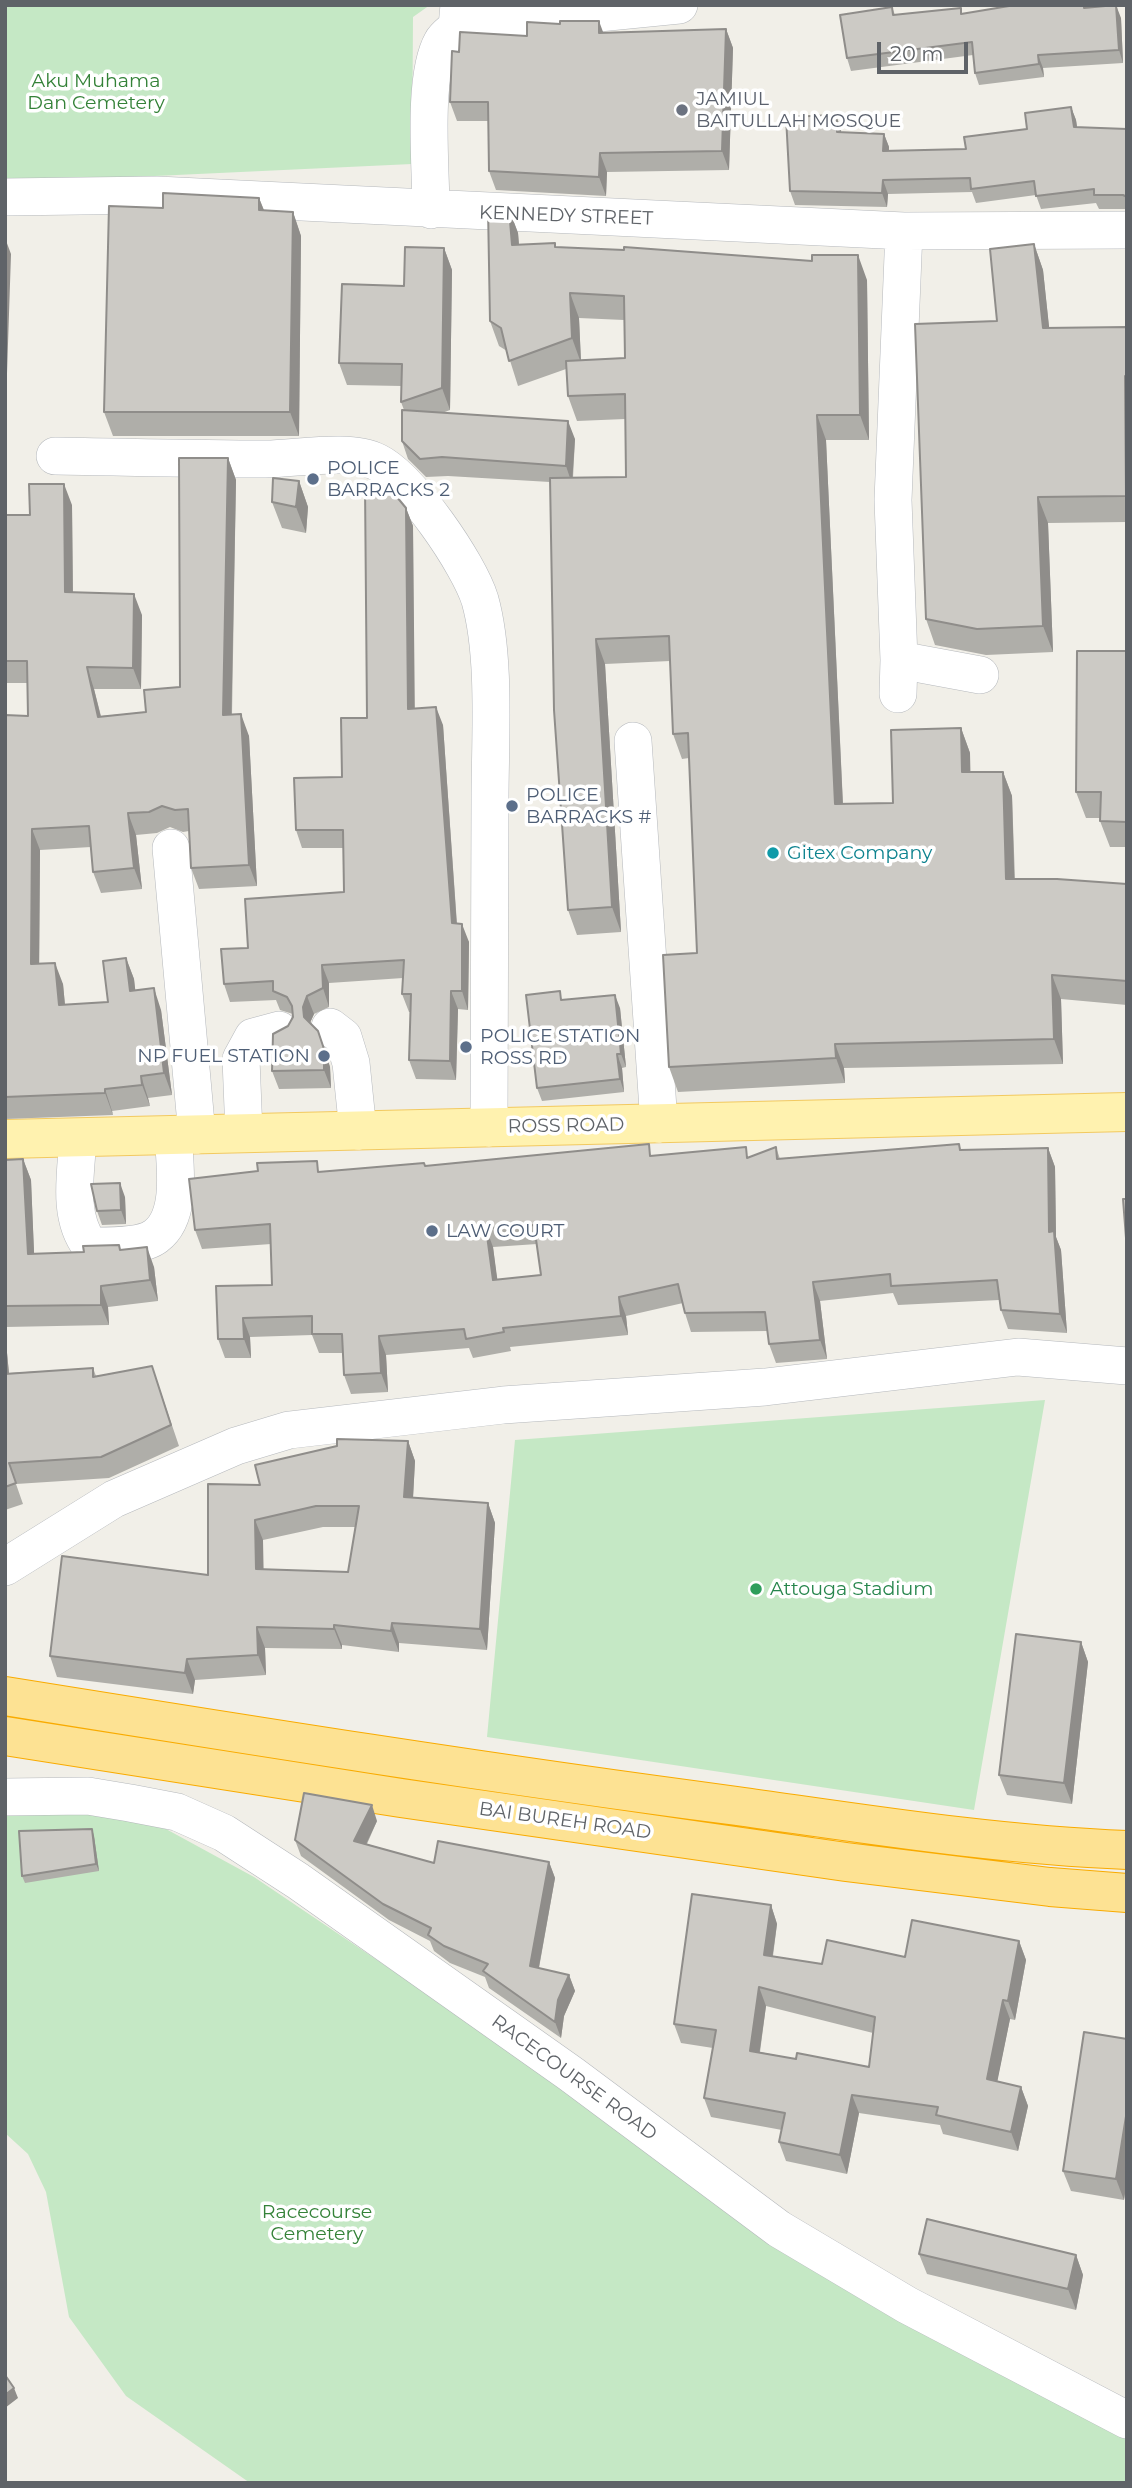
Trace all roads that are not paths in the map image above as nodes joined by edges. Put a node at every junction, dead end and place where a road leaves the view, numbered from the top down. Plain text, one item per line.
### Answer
1 (679, 5) edge
2 (458, 16) edge
3 (5, 197) edge
4 (431, 210) junction
5 (1127, 230) edge
6 (904, 231) junction
7 (55, 456) dead end
8 (980, 675) dead end
9 (633, 741) dead end
10 (171, 848) dead end
11 (330, 1027) dead end
12 (279, 1030) edge
13 (1127, 1112) edge
14 (659, 1124) junction
15 (489, 1128) junction
16 (358, 1131) junction
17 (244, 1133) junction
18 (185, 1135) junction
19 (78, 1138) junction
20 (5, 1139) edge
21 (1127, 1366) edge
22 (5, 1567) edge
23 (5, 1696) edge
24 (5, 1736) edge
25 (5, 1797) edge
26 (1127, 1850) edge
27 (1127, 1893) edge
28 (1127, 2420) edge

1 - 2 street
2 - 4 street
3 - 4 street, KENNEDY STREET
4 - 6 street, KENNEDY STREET
5 - 6 street, KENNEDY STREET
6 - 8 street
7 - 15 street
9 - 14 street
10 - 18 street
11 - 16 street
12 - 17 street
13 - 14 main road, ROSS ROAD
14 - 15 main road, ROSS ROAD
15 - 16 main road, ROSS ROAD
16 - 17 main road, ROSS ROAD
17 - 18 main road, ROSS ROAD
18 - 19 main road, ROSS ROAD
18 - 19 street
19 - 20 main road, ROSS ROAD
21 - 22 street
23 - 26 highway
24 - 27 highway, BAI BUREH ROAD
25 - 28 street, RACECOURSE ROAD

